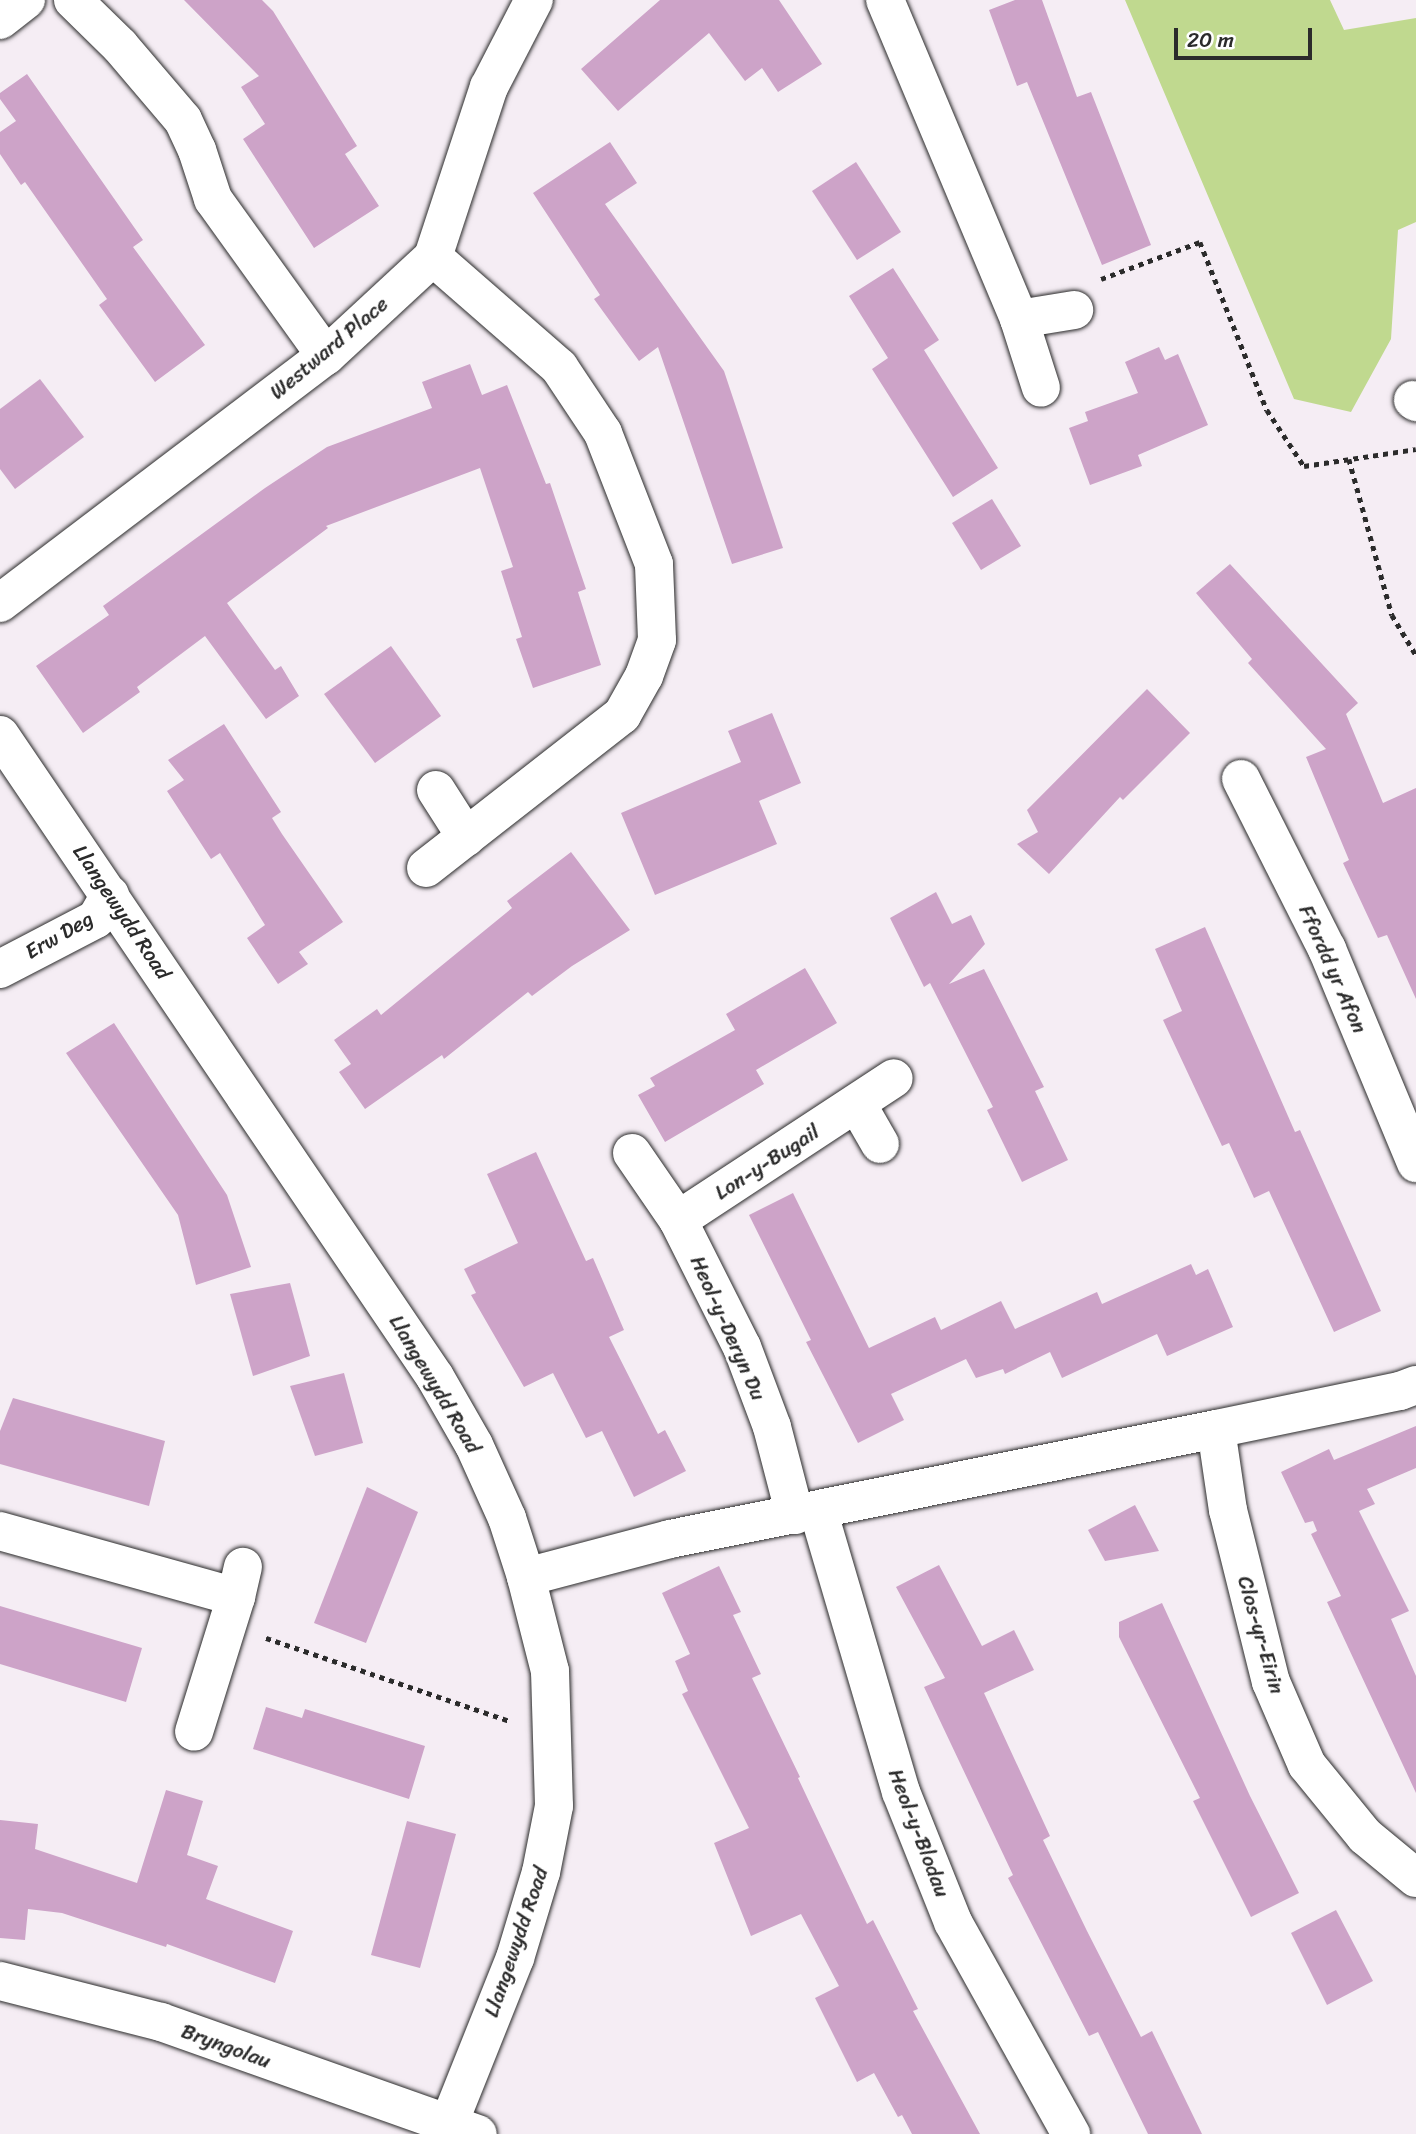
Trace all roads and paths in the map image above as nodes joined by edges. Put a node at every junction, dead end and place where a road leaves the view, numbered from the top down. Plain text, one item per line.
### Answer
1 (26, 0) edge
2 (73, 0) edge
3 (534, 0) edge
4 (885, 0) edge
5 (0, 20) edge
6 (433, 257) junction
7 (1049, 314) junction
8 (326, 356) junction
9 (1041, 388) dead end
10 (1416, 449) edge
11 (1349, 459) junction
12 (0, 603) edge
13 (1416, 655) edge
14 (0, 735) edge
15 (1241, 779) dead end
16 (436, 790) dead end
17 (466, 837) junction
18 (426, 868) dead end
19 (110, 895) junction
20 (0, 969) edge
21 (894, 1078) dead end
22 (857, 1104) junction
23 (880, 1144) dead end
24 (632, 1153) dead end
25 (1416, 1163) edge
26 (678, 1220) junction
27 (1416, 1385) edge
28 (1216, 1429) junction
29 (806, 1512) junction
30 (0, 1531) edge
31 (526, 1577) junction
32 (235, 1596) junction
33 (194, 1732) dead end
34 (553, 1736) junction
35 (1416, 1878) edge
36 (0, 1981) edge
37 (464, 2129) edge
38 (1071, 2134) edge

1 - 5 street
2 - 8 street
3 - 6 street, Westward Place
4 - 7 street
6 - 8 street, Westward Place
6 - 17 street
7 - 9 street
7 - 11 path
8 - 12 street, Westward Place
10 - 11 path
11 - 13 path
14 - 19 street, Llangewydd Road
15 - 25 street, Ffordd yr Afon
16 - 17 street
17 - 18 street
19 - 20 street, Erw Deg
19 - 31 street, Llangewydd Road
21 - 22 street, Lon-y-Bugail
22 - 23 street
22 - 26 street, Lon-y-Bugail
24 - 26 street, Heol-y-Deryn Du
26 - 29 street, Heol-y-Deryn Du
27 - 28 street
28 - 29 street
28 - 35 street, Clos-yr-Eirin
29 - 31 street
29 - 38 street, Heol-y-Blodau
30 - 32 street
31 - 34 street, Llangewydd Road
32 - 33 street
32 - 34 path
34 - 37 street, Llangewydd Road
36 - 37 street, Bryngolau

